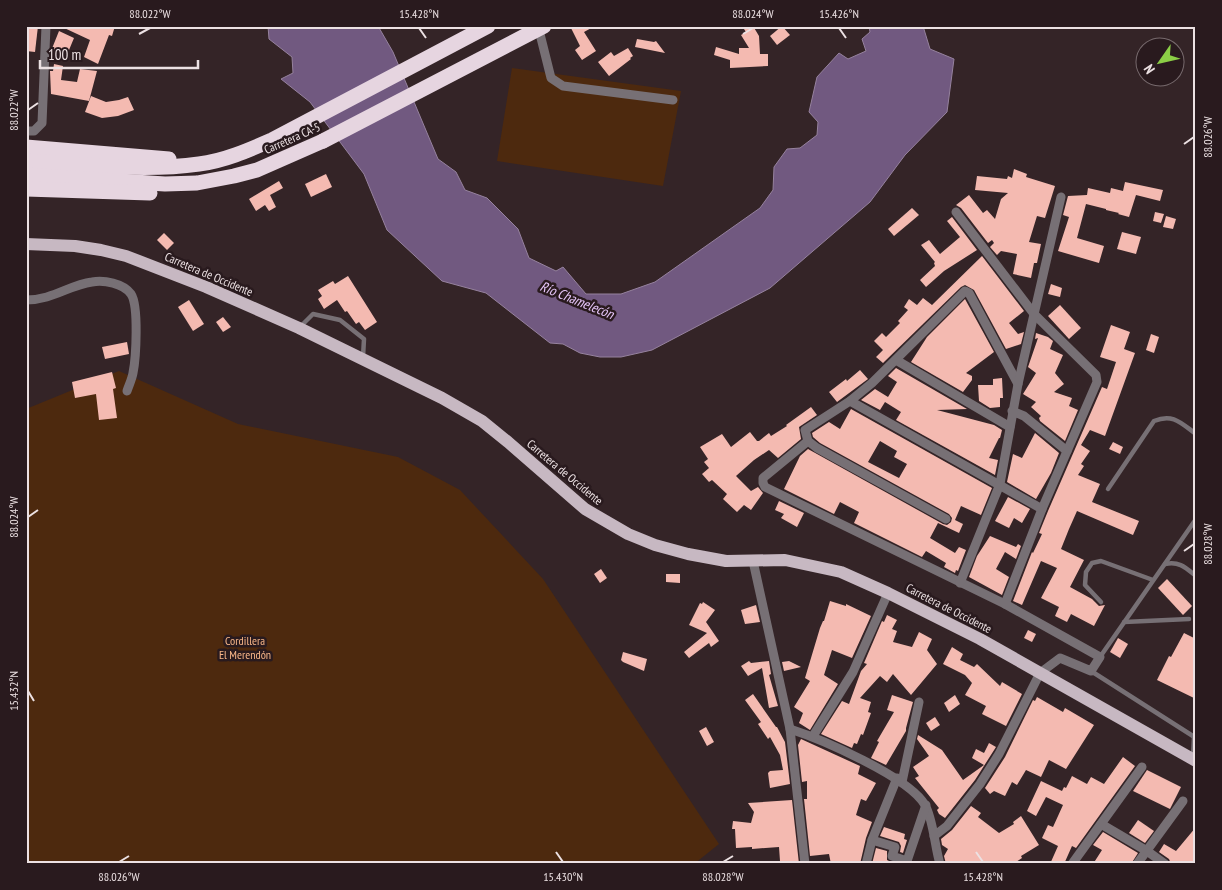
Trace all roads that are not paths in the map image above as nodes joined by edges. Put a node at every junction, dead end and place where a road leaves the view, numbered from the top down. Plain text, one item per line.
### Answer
1 (46, 26) edge
2 (488, 26) edge
3 (538, 26) edge
4 (544, 26) edge
5 (673, 100) dead end
6 (26, 131) edge
7 (26, 147) edge
8 (26, 161) edge
9 (200, 164) junction
10 (26, 175) edge
11 (234, 176) junction
12 (26, 188) edge
13 (1062, 197) dead end
14 (956, 212) dead end
15 (26, 244) edge
16 (26, 300) edge
17 (1034, 314) junction
18 (299, 328) junction
19 (362, 359) junction
20 (896, 360) junction
21 (1018, 384) junction
22 (127, 391) dead end
23 (850, 401) junction
24 (1012, 411) junction
25 (1010, 428) junction
26 (1196, 434) edge
27 (808, 441) junction
28 (1067, 451) junction
29 (1000, 484) junction
30 (1108, 490) dead end
31 (1042, 509) junction
32 (946, 519) dead end
33 (1196, 520) edge
34 (753, 560) junction
35 (1165, 564) junction
36 (1196, 576) edge
37 (1153, 580) junction
38 (960, 583) junction
39 (888, 593) junction
40 (1100, 602) dead end
41 (1005, 604) junction
42 (1189, 619) dead end
43 (1124, 622) junction
44 (1100, 657) junction
45 (1091, 671) junction
46 (1040, 673) junction
47 (919, 702) dead end
48 (790, 729) junction
49 (813, 736) junction
50 (1195, 736) edge
51 (1195, 760) edge
52 (1142, 767) dead end
53 (899, 780) junction
54 (1182, 801) dead end
55 (926, 805) junction
56 (1101, 824) junction
57 (934, 836) junction
58 (872, 840) junction
59 (1147, 850) junction
60 (906, 862) edge
61 (805, 864) edge
62 (866, 864) edge
63 (940, 864) edge
64 (1072, 864) edge
65 (1137, 864) edge
66 (1165, 864) edge

1 - 6 street
2 - 9 highway, Carretera CA-5
3 - 5 street
4 - 11 highway, Carretera CA-5, bridge
7 - 9 highway
8 - 9 highway, Carretera CA-5
10 - 11 highway, Carretera CA-5
11 - 12 highway
13 - 17 street
14 - 17 street
15 - 18 main road, Carretera de Occidente
16 - 22 street
17 - 21 street
17 - 28 street
18 - 19 main road, Carretera de Occidente
18 - 19 lane
19 - 34 main road, Carretera de Occidente
20 - 21 street
20 - 23 street
20 - 25 street
21 - 24 street
23 - 27 street
23 - 29 street
24 - 25 street
24 - 28 street
25 - 29 street
26 - 30 lane
27 - 32 street
27 - 38 street
28 - 31 street
29 - 31 street
29 - 38 street
31 - 41 street
33 - 35 lane
34 - 39 main road, Carretera de Occidente
34 - 48 street
35 - 36 lane
35 - 37 lane
37 - 40 lane
37 - 43 lane
38 - 41 street
39 - 46 main road, Carretera de Occidente
39 - 49 street
41 - 44 street
42 - 43 lane
43 - 44 lane
44 - 45 street
45 - 46 street
45 - 50 lane
46 - 51 main road, Carretera de Occidente
46 - 57 street
47 - 53 street
48 - 49 street
48 - 61 street
49 - 53 street
50 - 51 lane
52 - 56 street
53 - 55 street
53 - 58 street
54 - 59 street
55 - 57 street
55 - 60 street
56 - 59 street
56 - 64 street
57 - 63 street
58 - 60 street
58 - 62 street
59 - 65 street
59 - 66 street

